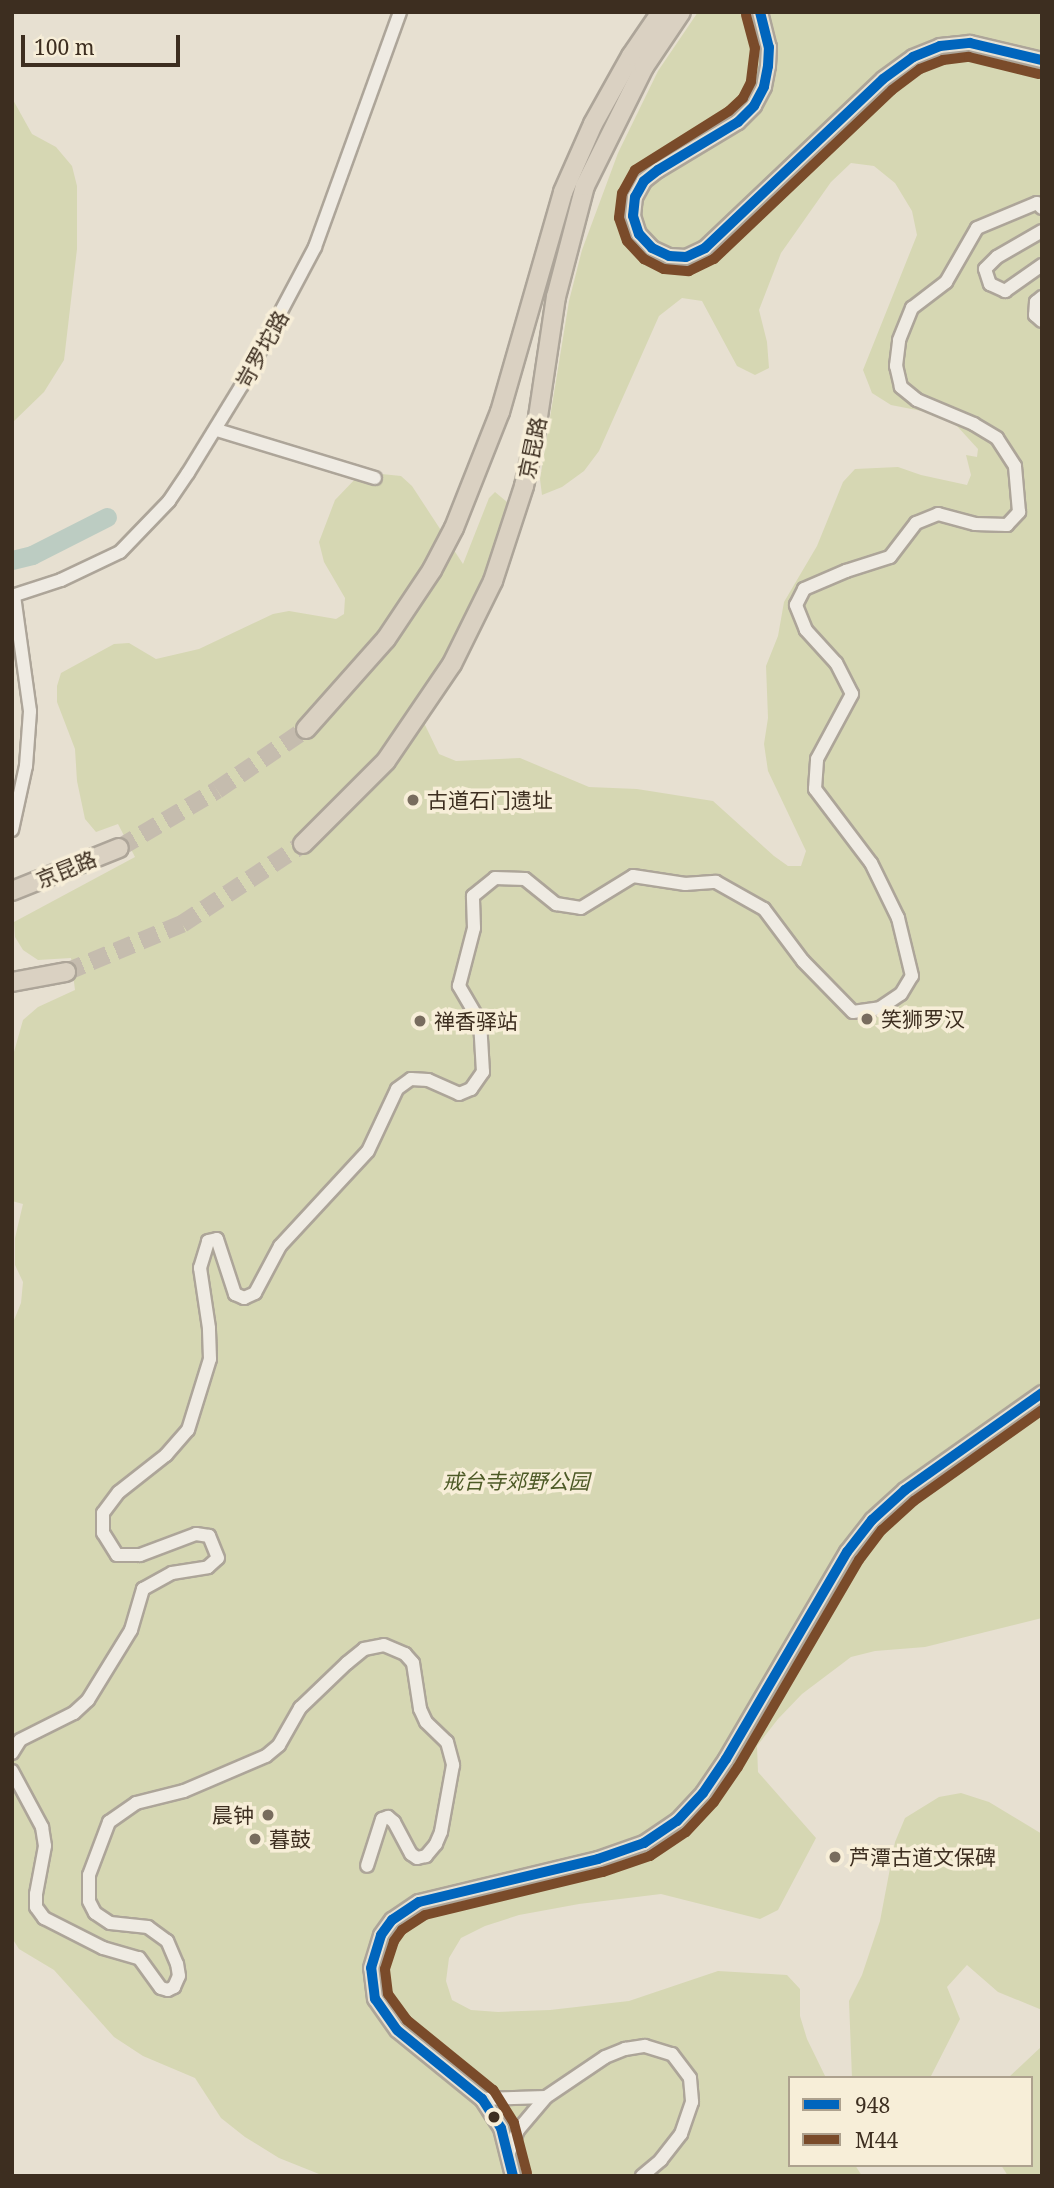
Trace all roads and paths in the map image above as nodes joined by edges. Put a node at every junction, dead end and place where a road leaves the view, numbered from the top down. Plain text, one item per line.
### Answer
1 (401, 12) edge
2 (647, 12) edge
3 (661, 12) edge
4 (681, 12) edge
5 (760, 12) edge
6 (1042, 60) edge
7 (593, 124) junction
8 (1042, 208) edge
9 (1042, 231) edge
10 (1042, 265) edge
11 (1042, 297) edge
12 (1042, 321) edge
13 (217, 430) junction
14 (375, 478) dead end
15 (13, 596) edge
16 (306, 729) tunnel mouth
17 (12, 830) edge
18 (303, 844) tunnel mouth
19 (119, 848) tunnel mouth
20 (12, 891) edge
21 (66, 972) tunnel mouth
22 (12, 982) edge
23 (1042, 1393) edge
24 (12, 1753) edge
25 (12, 1771) edge
26 (367, 1866) dead end
27 (546, 2097) junction
28 (482, 2099) junction
29 (509, 2152) junction
30 (513, 2176) edge
31 (642, 2176) edge

1 - 13 street, 岢罗坨路
2 - 7 highway
3 - 7 highway, 京昆路
4 - 18 highway, 京昆路
5 - 6 main road
7 - 16 highway, 京昆路
8 - 24 street
9 - 10 street
11 - 12 street
13 - 14 street
13 - 15 street, 岢罗坨路
15 - 17 street
19 - 20 highway, 京昆路
21 - 22 highway
23 - 28 main road
25 - 26 street
27 - 28 street
27 - 29 street
27 - 31 street
28 - 29 main road
29 - 30 main road

